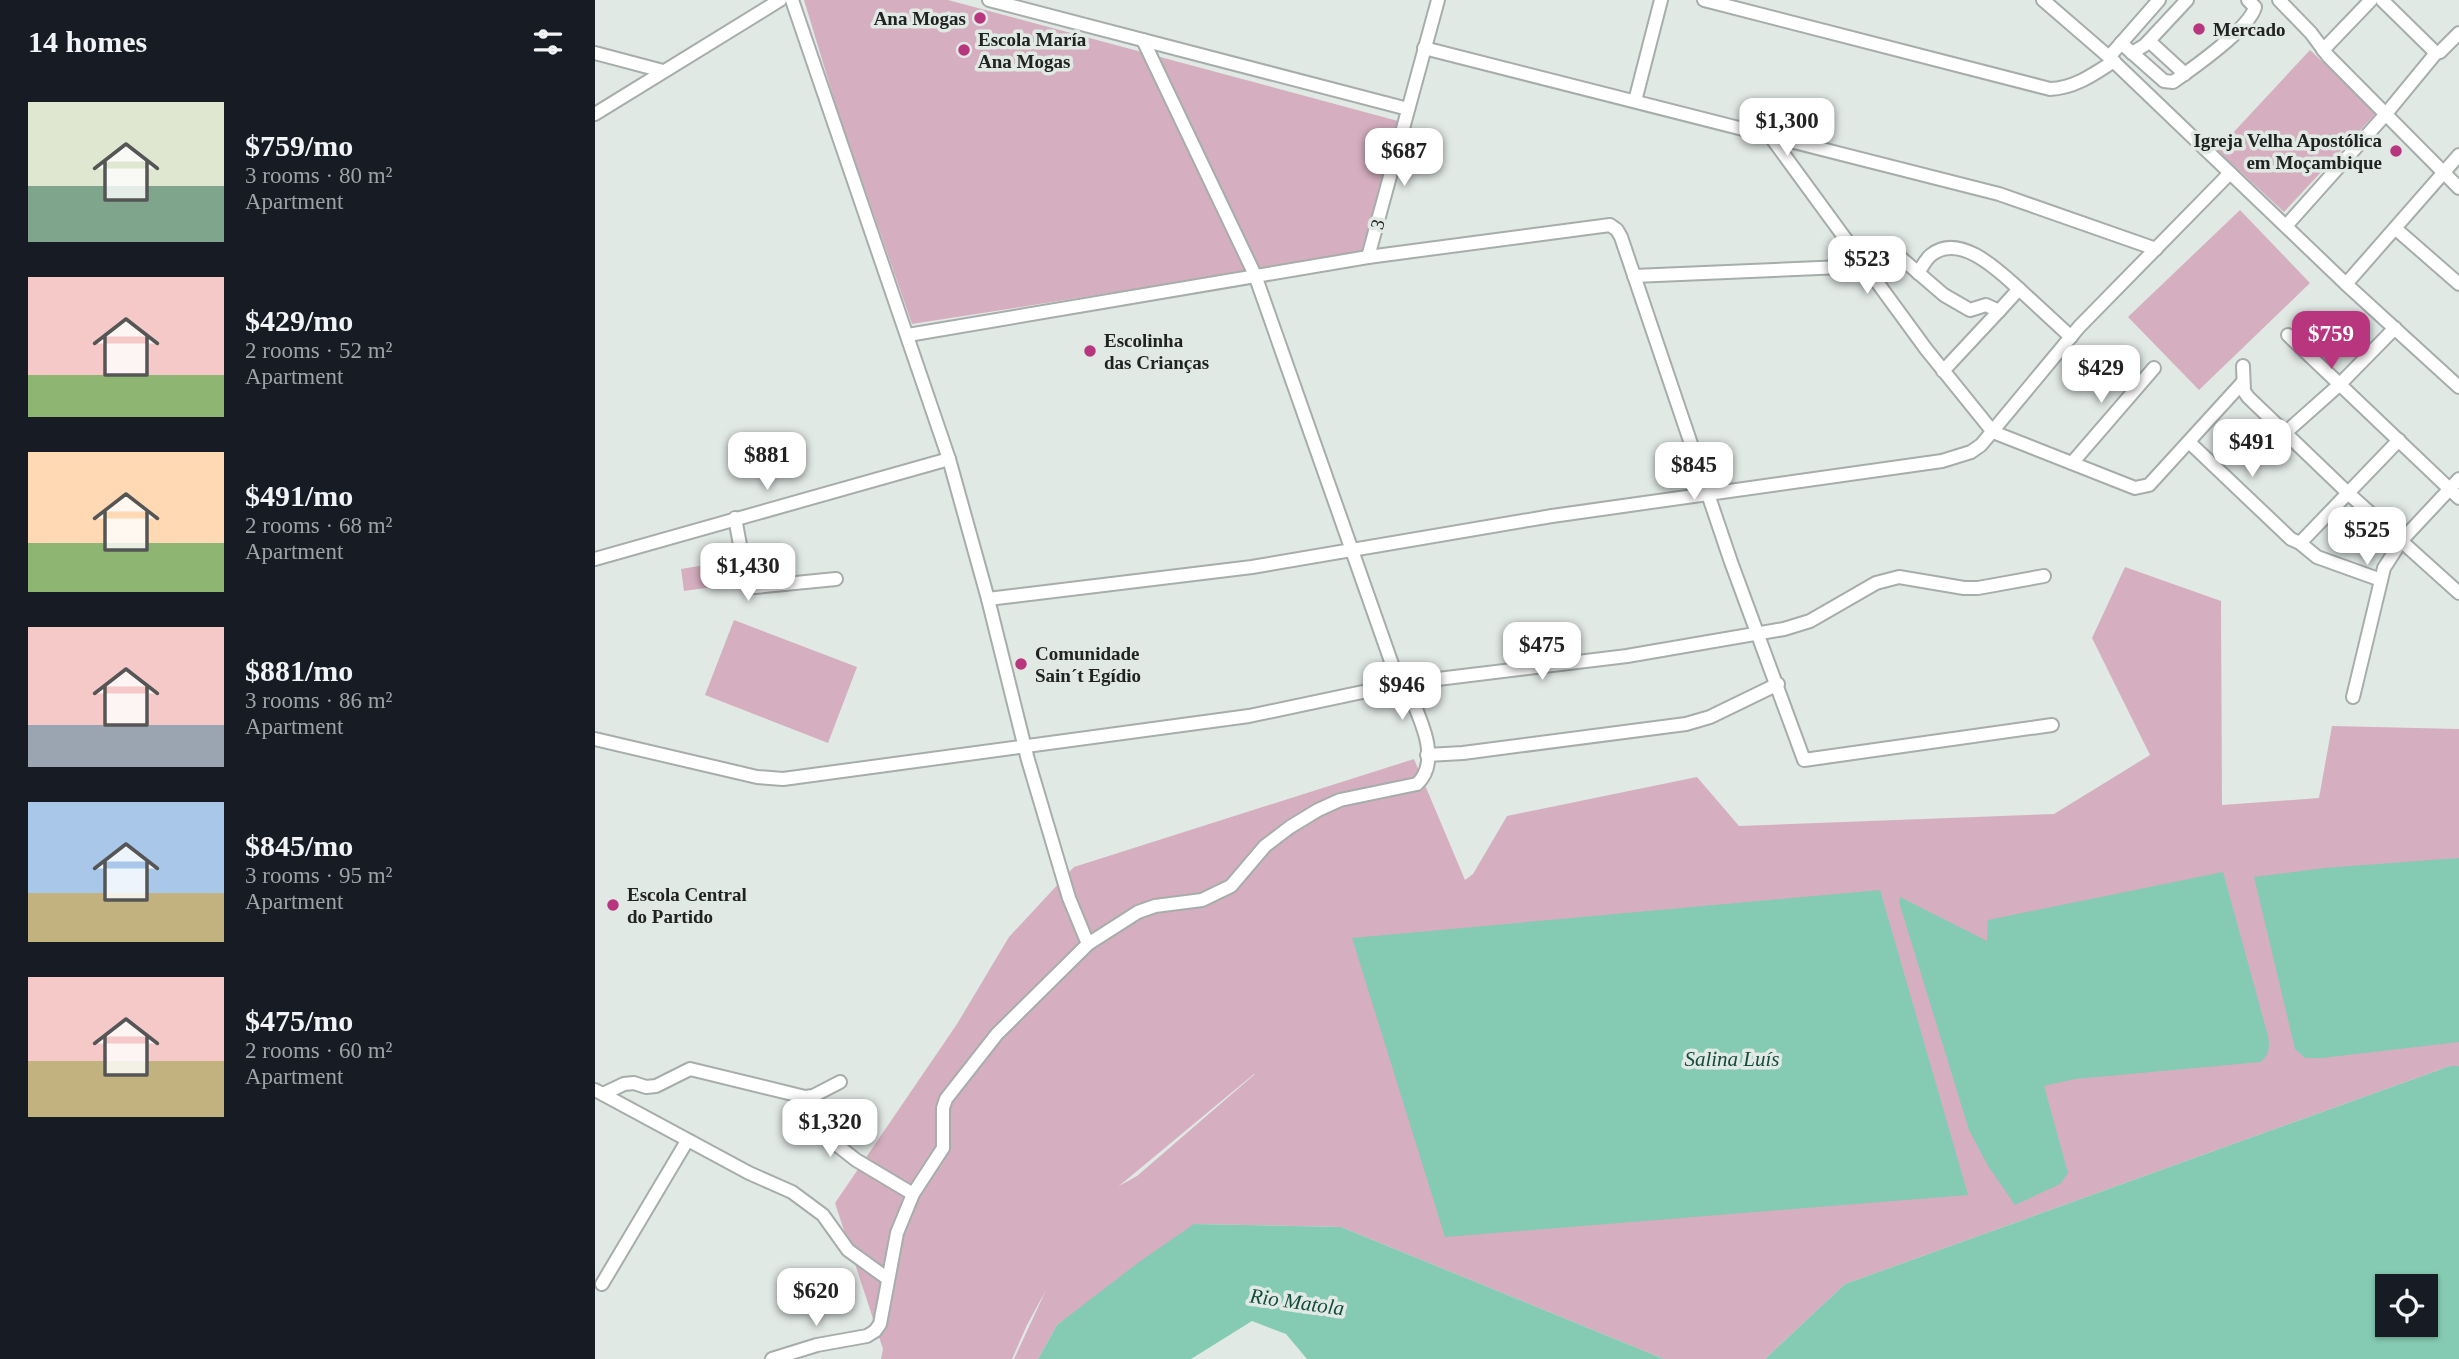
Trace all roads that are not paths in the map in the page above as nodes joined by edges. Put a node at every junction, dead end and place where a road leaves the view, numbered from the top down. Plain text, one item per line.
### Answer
1 (780, 0) edge
2 (792, 0) edge
3 (989, 0) edge
4 (1438, 0) edge
5 (1661, 0) edge
6 (1704, 0) edge
7 (2043, 0) edge
8 (2159, 0) edge
9 (2187, 0) edge
10 (2248, 0) edge
11 (2279, 0) edge
12 (2371, 0) edge
13 (2382, 0) edge
14 (2459, 33) edge
15 (1143, 40) junction
16 (2149, 41) junction
17 (2121, 43) junction
18 (1425, 48) junction
19 (2323, 50) junction
20 (2132, 52) junction
21 (595, 53) edge
22 (2436, 53) junction
23 (2111, 59) junction
24 (663, 71) junction
25 (2185, 74) junction
26 (1635, 101) junction
27 (1408, 109) junction
28 (595, 114) edge
29 (2385, 115) junction
30 (1771, 137) junction
31 (2459, 155) edge
32 (2230, 173) junction
33 (2444, 175) junction
34 (2459, 188) edge
35 (2285, 226) junction
36 (2396, 229) junction
37 (2156, 249) junction
38 (1368, 257) junction
39 (1867, 269) junction
40 (1918, 273) junction
41 (1255, 275) junction
42 (1634, 276) junction
43 (2457, 278) edge
44 (2346, 284) junction
45 (2019, 289) junction
46 (1999, 311) junction
47 (2395, 328) junction
48 (908, 335) junction
49 (2288, 335) dead end
50 (2071, 337) junction
51 (2243, 366) dead end
52 (2154, 368) dead end
53 (1943, 371) junction
54 (2243, 382) junction
55 (2339, 385) junction
56 (2459, 387) edge
57 (1993, 432) junction
58 (2285, 433) junction
59 (2399, 440) junction
60 (2189, 442) junction
61 (949, 459) junction
62 (2072, 463) junction
63 (2456, 488) edge
64 (1708, 493) junction
65 (2349, 494) junction
66 (735, 519) junction
67 (2402, 540) junction
68 (2300, 542) junction
69 (1352, 550) junction
70 (595, 559) edge
71 (2044, 576) dead end
72 (836, 579) dead end
73 (2381, 580) junction
74 (2458, 589) edge
75 (988, 599) junction
76 (1757, 634) junction
77 (1402, 683) junction
78 (1778, 684) junction
79 (2353, 697) dead end
80 (2052, 725) dead end
81 (595, 739) edge
82 (1025, 746) junction
83 (1427, 755) junction
84 (1088, 944) junction
85 (840, 1082) dead end
86 (599, 1092) edge
87 (813, 1096) junction
88 (687, 1141) junction
89 (913, 1194) junction
90 (888, 1279) junction
91 (602, 1284) dead end
92 (772, 1359) edge

1 - 24 street
2 - 48 street
3 - 15 street
4 - 18 street, 3
5 - 26 street
6 - 23 street
7 - 23 street
8 - 17 street
9 - 16 street
10 - 25 street
11 - 19 street
12 - 19 street
13 - 22 street
14 - 22 street
15 - 27 street
15 - 41 street
16 - 20 street
16 - 25 street
17 - 20 street
17 - 23 street
18 - 26 street
18 - 27 street, 3
19 - 29 street
20 - 25 street
21 - 24 street
22 - 29 street
23 - 32 street
24 - 28 street
26 - 30 street
27 - 38 street, 3
29 - 33 street
29 - 35 street
30 - 37 street
30 - 39 street
31 - 33 street
32 - 35 street
32 - 37 street
33 - 34 street
33 - 36 street
35 - 44 street
36 - 43 street
36 - 44 street
37 - 50 street
38 - 41 street
38 - 42 street
39 - 40 street
39 - 42 street
39 - 53 street
40 - 45 street
40 - 46 street
41 - 48 street
41 - 69 street
42 - 64 street
44 - 47 street
45 - 46 street
45 - 50 street
46 - 53 street
47 - 55 street
47 - 56 street
48 - 61 street
49 - 55 street
50 - 57 street
51 - 54 street
52 - 62 street
53 - 57 street
54 - 58 street
54 - 60 street
55 - 58 street
55 - 59 street
57 - 62 street
57 - 64 street
58 - 65 street
59 - 63 street
59 - 65 street
60 - 62 street
60 - 68 street
61 - 66 street
61 - 75 street
63 - 67 street
64 - 69 street
64 - 76 street
65 - 67 street
65 - 68 street
66 - 70 street
66 - 72 street
67 - 73 street
67 - 74 street
68 - 73 street
69 - 75 street
69 - 77 street
71 - 76 street
73 - 79 street
75 - 82 street
76 - 77 street
76 - 78 street
77 - 82 street
77 - 83 street
78 - 80 street
78 - 83 street
81 - 82 street
82 - 84 street
83 - 84 street
84 - 89 street
85 - 87 street
86 - 87 street
86 - 88 street
87 - 89 street
88 - 90 street
88 - 91 street
89 - 90 street
90 - 92 street

